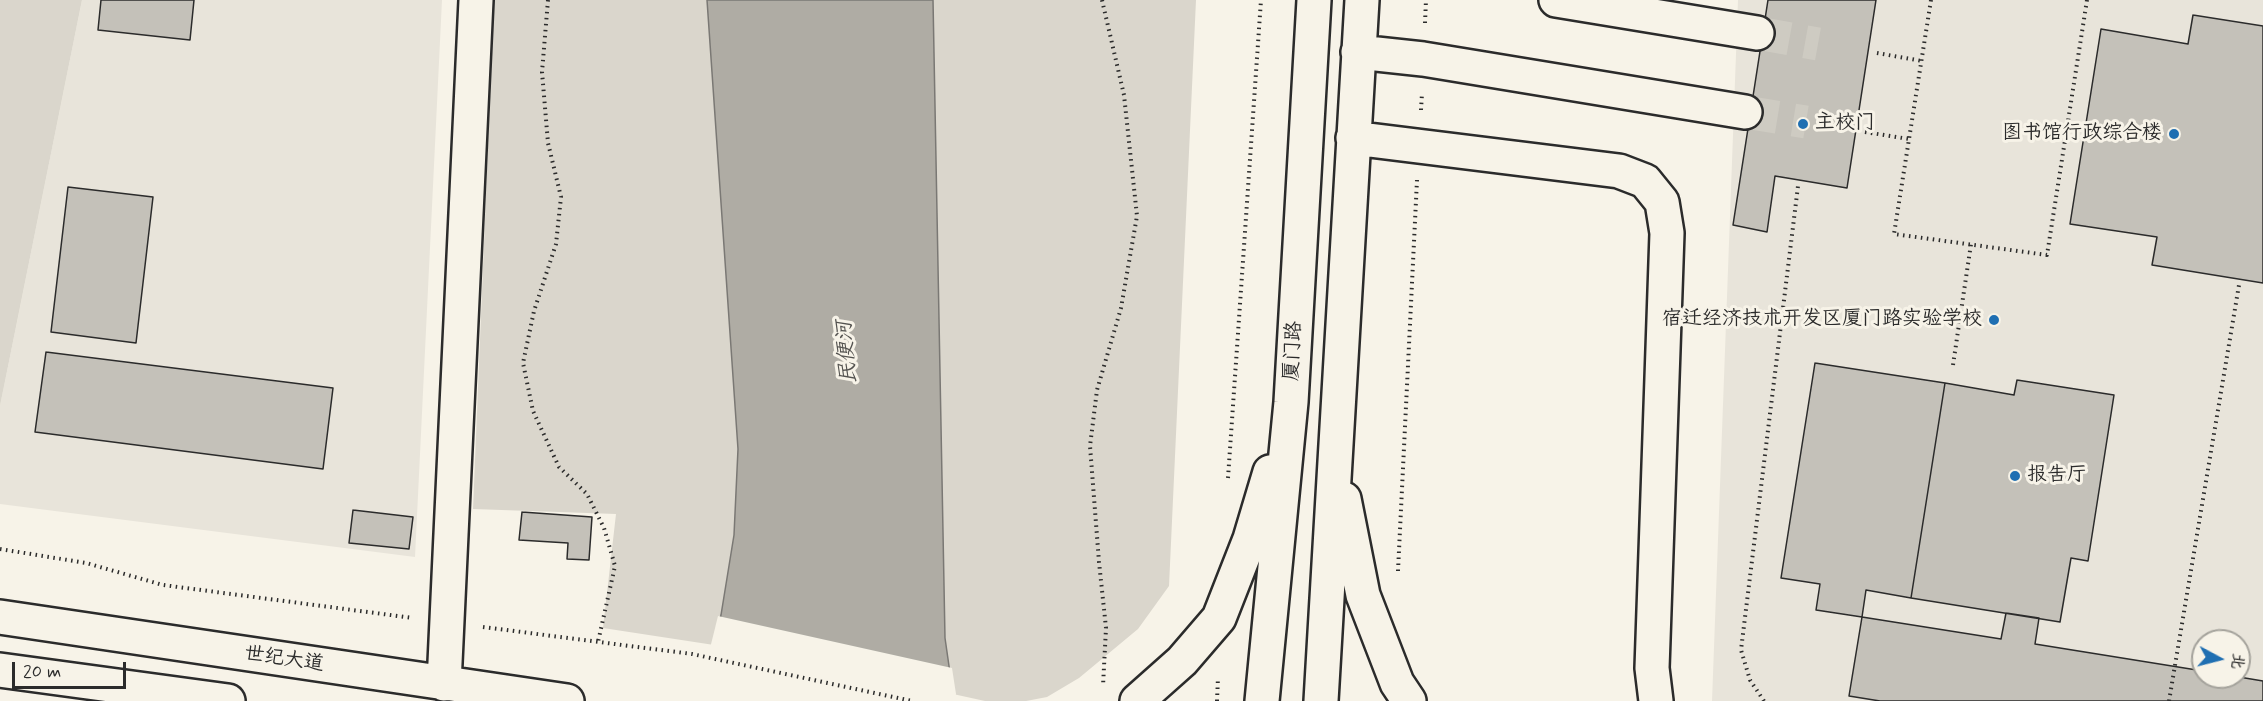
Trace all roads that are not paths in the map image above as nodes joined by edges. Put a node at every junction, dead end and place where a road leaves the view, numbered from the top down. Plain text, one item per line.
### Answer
1 (476, 0) edge
2 (1314, 0) edge
3 (1362, 0) edge
4 (1556, 0) edge
5 (1757, 33) tunnel mouth
6 (1358, 52) junction
7 (1745, 112) tunnel mouth
8 (1353, 138) junction
9 (1291, 402) junction
10 (1334, 452) junction
11 (0, 617) edge
12 (15, 682) edge
13 (444, 684) junction
14 (228, 701) edge
15 (567, 701) edge
16 (1137, 701) edge
17 (1262, 701) edge
18 (1321, 701) edge
19 (1409, 701) edge
20 (1656, 701) edge

1 - 13 street
2 - 9 street, 厦门路
3 - 6 street
4 - 5 street
6 - 7 street
6 - 8 street
8 - 10 street
8 - 20 street
9 - 16 street
9 - 17 street, 厦门路
10 - 18 street
10 - 19 street
11 - 13 street, 世纪大道
12 - 14 street
13 - 15 street, 世纪大道

